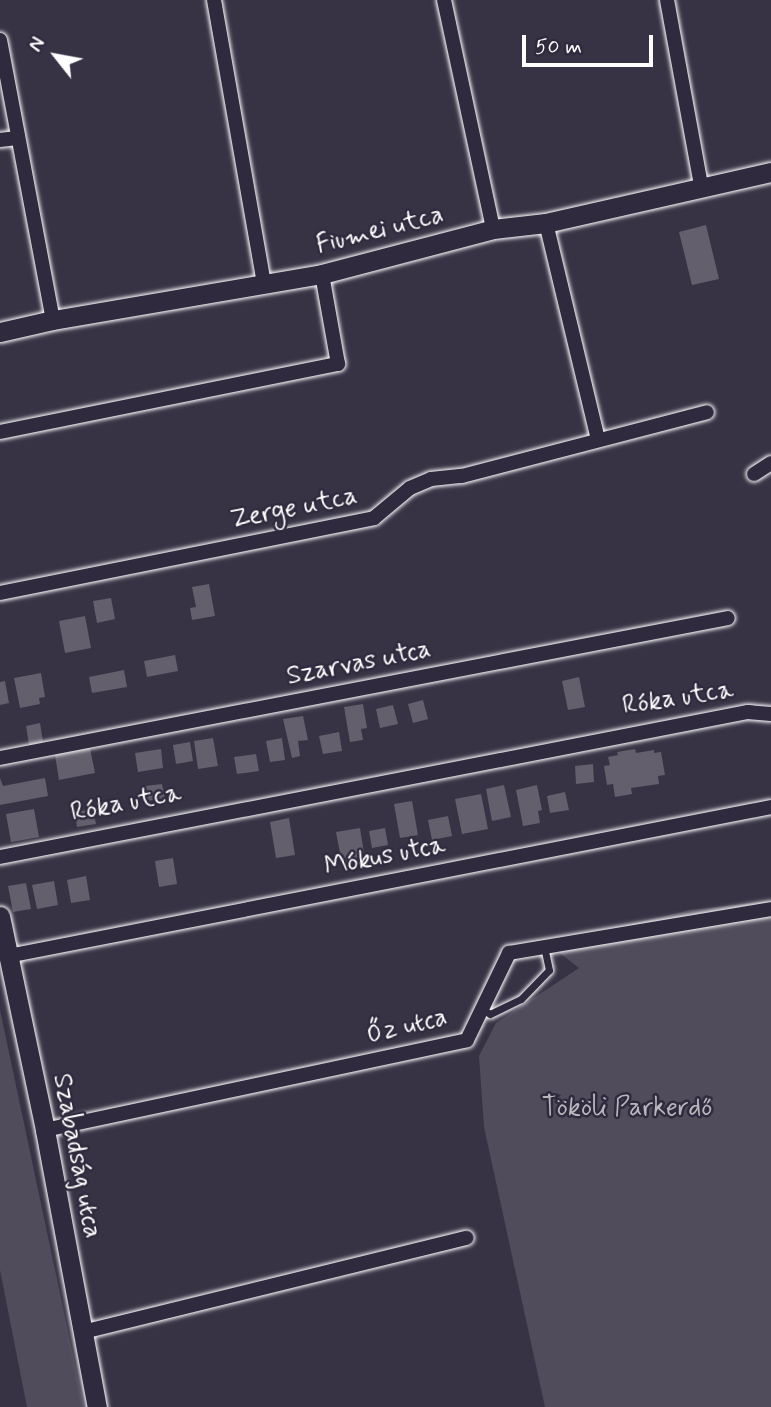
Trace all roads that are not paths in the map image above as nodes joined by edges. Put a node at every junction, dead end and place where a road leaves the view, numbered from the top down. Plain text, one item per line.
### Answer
1 (214, 0) edge
2 (444, 0) edge
3 (667, 0) edge
4 (0, 40) edge
5 (17, 138) junction
6 (0, 140) edge
7 (771, 172) edge
8 (701, 186) junction
9 (546, 223) junction
10 (493, 229) junction
11 (322, 274) junction
12 (264, 284) junction
13 (52, 320) junction
14 (0, 332) edge
15 (707, 412) dead end
16 (0, 432) edge
17 (598, 439) junction
18 (771, 464) edge
19 (754, 474) dead end
20 (0, 593) edge
21 (728, 618) dead end
22 (771, 714) edge
23 (0, 758) edge
24 (771, 807) edge
25 (0, 855) edge
26 (771, 909) edge
27 (0, 916) edge
28 (544, 947) junction
29 (8, 956) junction
30 (482, 1009) junction
31 (45, 1130) junction
32 (467, 1238) dead end
33 (83, 1332) junction
34 (97, 1407) edge

1 - 12 street
2 - 10 street
3 - 8 street
4 - 5 street
5 - 6 street
5 - 13 street
7 - 8 street, Fiumei utca
8 - 9 street, Fiumei utca
9 - 10 street, Fiumei utca
9 - 17 street
10 - 11 street, Fiumei utca
11 - 12 street, Fiumei utca
11 - 16 street
12 - 13 street, Fiumei utca
13 - 14 street, Fiumei utca
15 - 17 street, Zerge utca
17 - 20 street, Zerge utca
18 - 19 street
21 - 23 street, Szarvas utca
22 - 25 street, Róka utca
24 - 29 street, Mókus utca
26 - 28 street, Őz utca
27 - 29 street, Szabadság utca
28 - 30 street, Őz utca
28 - 30 lane
29 - 31 street, Szabadság utca
30 - 31 street, Őz utca
31 - 33 street, Szabadság utca
32 - 33 street
33 - 34 street, Szabadság utca

